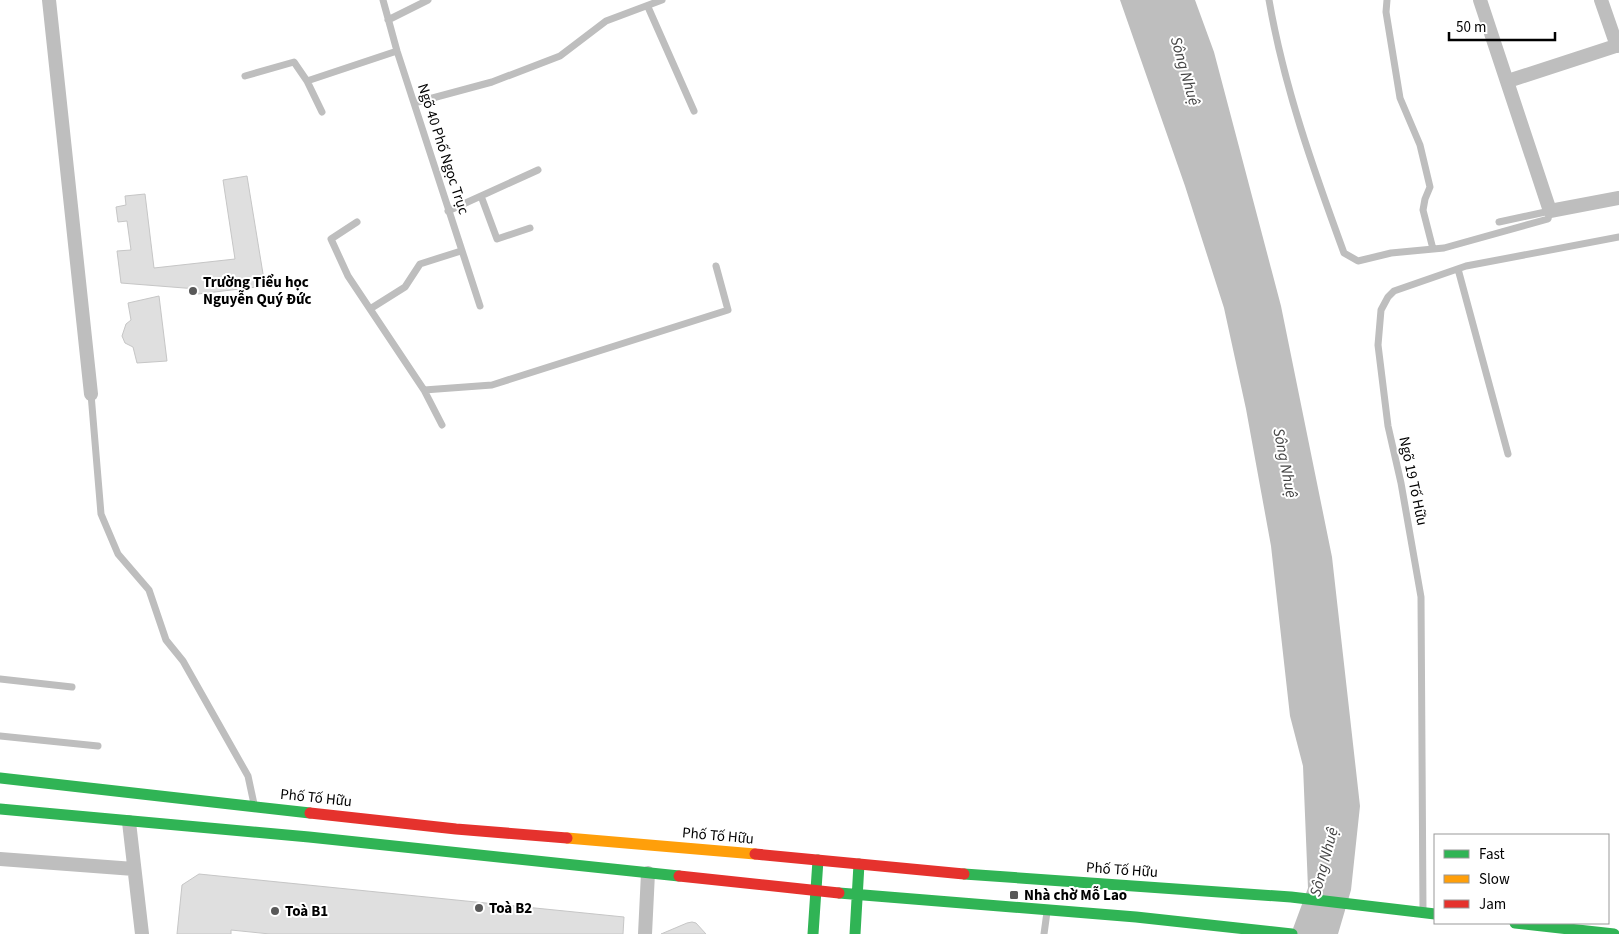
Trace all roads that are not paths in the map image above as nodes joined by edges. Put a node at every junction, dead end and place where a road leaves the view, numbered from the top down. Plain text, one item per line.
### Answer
1 (49, 0) edge
2 (383, 0) edge
3 (428, 0) edge
4 (662, 0) edge
5 (1269, 0) edge
6 (1387, 0) edge
7 (1480, 0) edge
8 (1601, 0) edge
9 (648, 7) junction
10 (388, 20) junction
11 (1618, 45) edge
12 (397, 51) junction
13 (245, 76) dead end
14 (307, 81) junction
15 (1508, 81) junction
16 (414, 103) junction
17 (694, 111) dead end
18 (322, 112) dead end
19 (538, 170) dead end
20 (481, 196) junction
21 (1619, 198) edge
22 (448, 211) junction
23 (1550, 211) junction
24 (357, 222) dead end
25 (1499, 222) dead end
26 (530, 228) dead end
27 (1619, 237) edge
28 (1433, 249) junction
29 (461, 251) junction
30 (716, 266) dead end
31 (1458, 269) junction
32 (480, 306) dead end
33 (370, 309) junction
34 (424, 390) junction
35 (91, 394) joint
36 (442, 426) dead end
37 (1508, 454) dead end
38 (0, 679) edge
39 (72, 687) dead end
40 (0, 736) edge
41 (98, 746) dead end
42 (0, 778) edge
43 (254, 806) junction
44 (0, 810) edge
45 (129, 822) junction
46 (538, 849) junction
47 (0, 859) edge
48 (818, 860) junction
49 (859, 864) junction
50 (134, 869) junction
51 (648, 873) junction
52 (815, 891) junction
53 (857, 894) junction
54 (1047, 910) junction
55 (1423, 912) junction
56 (1434, 914) edge
57 (1524, 924) edge
58 (142, 934) edge
59 (645, 934) edge
60 (813, 934) edge
61 (856, 934) edge
62 (1044, 934) edge
63 (1287, 934) edge
64 (1292, 934) edge
65 (1614, 934) edge

1 - 35 street
2 - 10 lane, Ngõ 40 Phố Ngọc Trục
3 - 10 lane
4 - 9 lane
5 - 28 lane
6 - 28 lane
7 - 15 street
8 - 11 street
9 - 16 lane
9 - 17 lane
10 - 12 lane, Ngõ 40 Phố Ngọc Trục
11 - 15 street
12 - 14 lane
12 - 16 lane, Ngõ 40 Phố Ngọc Trục
13 - 14 lane
14 - 18 lane
15 - 23 street
16 - 22 lane, Ngõ 40 Phố Ngọc Trục
19 - 20 lane
20 - 22 lane
20 - 26 lane
21 - 23 street
22 - 29 lane, Ngõ 40 Phố Ngọc Trục
23 - 25 lane
23 - 28 lane
24 - 33 lane
27 - 31 lane, Ngõ 19 Tố Hữu
29 - 32 lane, Ngõ 40 Phố Ngọc Trục
29 - 33 lane
30 - 34 lane
31 - 37 lane
31 - 55 lane, Ngõ 19 Tố Hữu
33 - 34 lane
34 - 36 lane
35 - 43 lane
38 - 39 lane
40 - 41 lane
42 - 43 main road, Phố Tố Hữu
43 - 46 main road, Phố Tố Hữu
44 - 45 main road, Phố Tố Hữu
45 - 46 main road, Phố Tố Hữu
45 - 50 street
46 - 48 main road, Phố Tố Hữu
46 - 51 main road, Phố Tố Hữu
47 - 50 street
48 - 49 main road, Phố Tố Hữu
48 - 52 main road
49 - 53 main road
49 - 55 main road, Phố Tố Hữu
50 - 58 street
51 - 52 main road, Phố Tố Hữu
51 - 59 street
52 - 53 main road, Phố Tố Hữu
52 - 60 main road
53 - 54 main road, Phố Tố Hữu
53 - 61 main road
54 - 62 lane
54 - 63 main road, Phố Tố Hữu
55 - 56 main road, Phố Tố Hữu
57 - 65 main road
63 - 64 main road, Phố Tố Hữu

